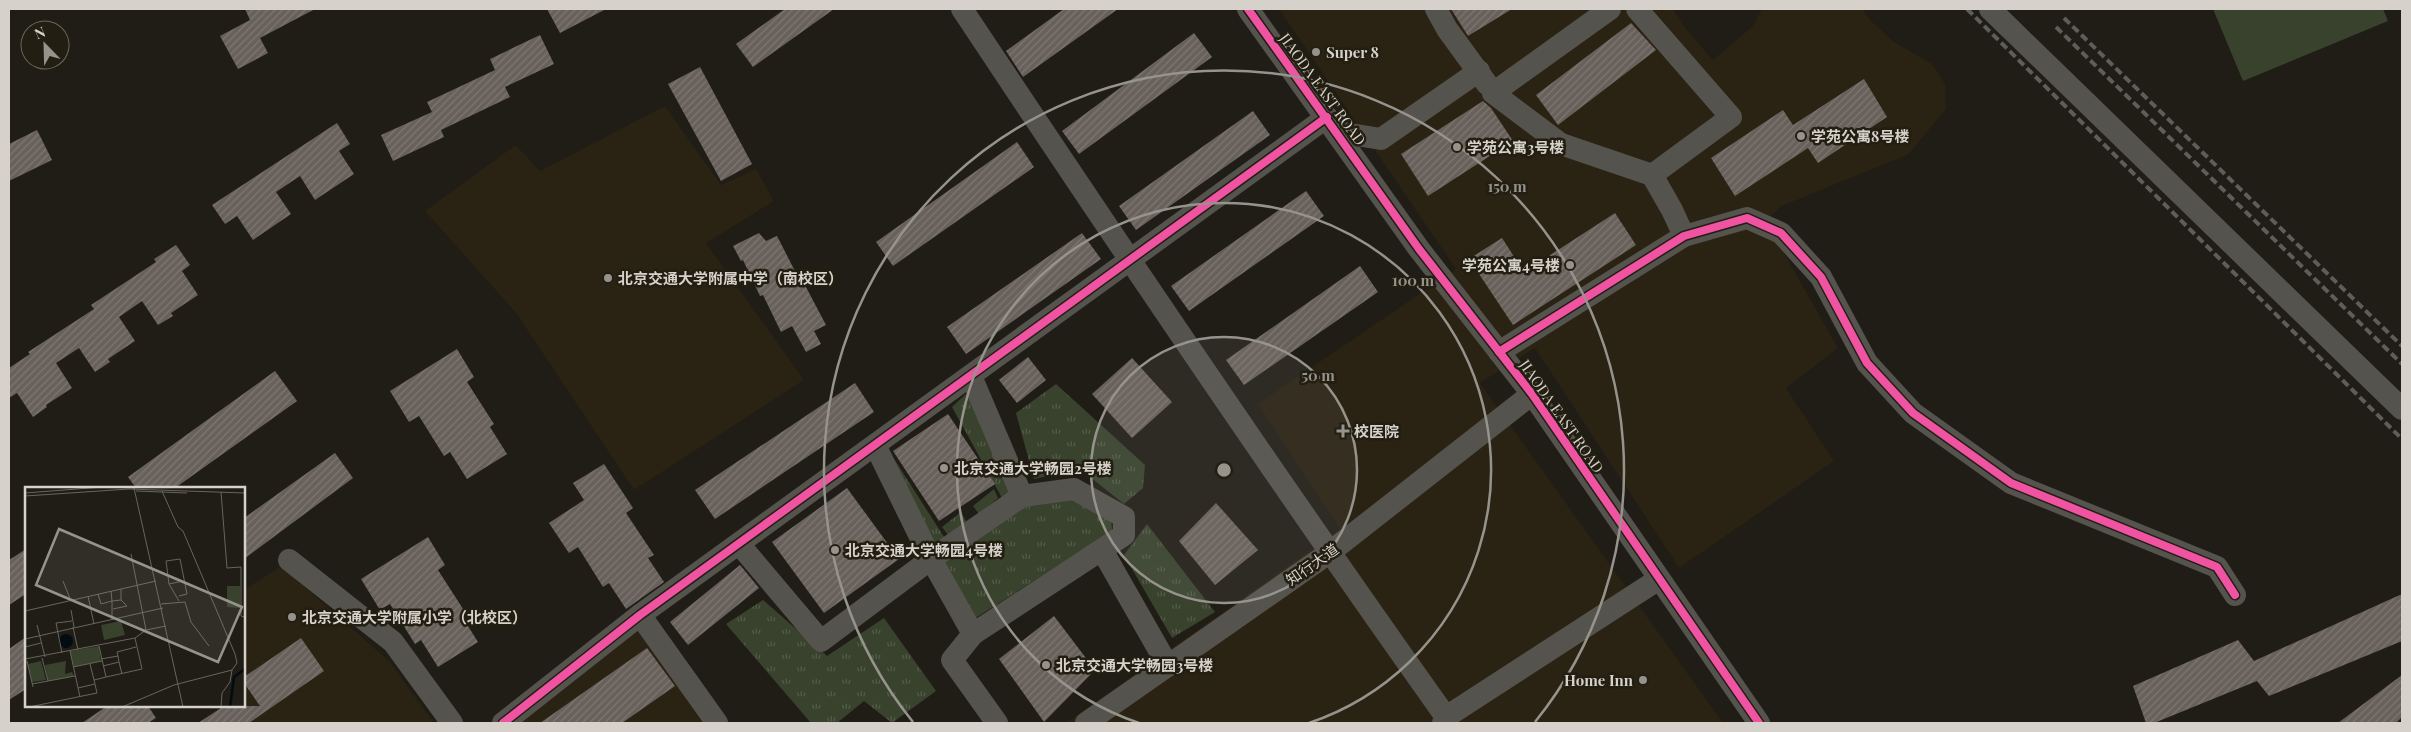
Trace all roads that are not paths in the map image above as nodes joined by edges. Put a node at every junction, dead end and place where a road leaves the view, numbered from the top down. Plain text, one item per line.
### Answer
1 (962, 9) edge
2 (1248, 9) edge
3 (1436, 9) edge
4 (1610, 9) edge
5 (1636, 9) edge
6 (1990, 9) edge
7 (1479, 71) junction
8 (1493, 93) junction
9 (1332, 124) junction
10 (1652, 174) junction
11 (1684, 236) junction
12 (1129, 260) junction
13 (1498, 352) junction
14 (971, 376) junction
15 (1532, 394) junction
16 (2402, 409) edge
17 (875, 445) junction
18 (1022, 496) junction
19 (740, 544) junction
20 (1102, 550) junction
21 (1329, 553) junction
22 (931, 558) junction
23 (289, 560) dead end
24 (1659, 579) junction
25 (2235, 595) dead end
26 (640, 616) junction
27 (973, 634) junction
28 (1168, 666) junction
29 (1445, 720) edge
30 (452, 723) edge
31 (503, 723) edge
32 (717, 723) edge
33 (997, 723) edge
34 (1086, 723) edge
35 (1759, 723) edge

1 - 12 street
2 - 9 street, JIAODA EAST ROAD
3 - 7 street
4 - 8 street
5 - 10 street
6 - 16 street
7 - 8 street
7 - 9 street
8 - 10 street
9 - 12 street
9 - 13 street, JIAODA EAST ROAD
10 - 11 street
11 - 13 street
11 - 25 street
12 - 14 street
12 - 21 street
13 - 15 street, JIAODA EAST ROAD
14 - 17 street
14 - 18 street
15 - 21 street, 知行大道
15 - 24 street, JIAODA EAST ROAD
17 - 19 street
17 - 22 street
18 - 20 street
18 - 22 street
19 - 22 street
19 - 26 street
20 - 27 street
20 - 28 street
21 - 28 street, 知行大道
21 - 29 street
22 - 27 street
23 - 30 street
24 - 29 street
24 - 35 street, JIAODA EAST ROAD
26 - 31 street
26 - 32 street
27 - 33 street
28 - 34 street, 知行大道

